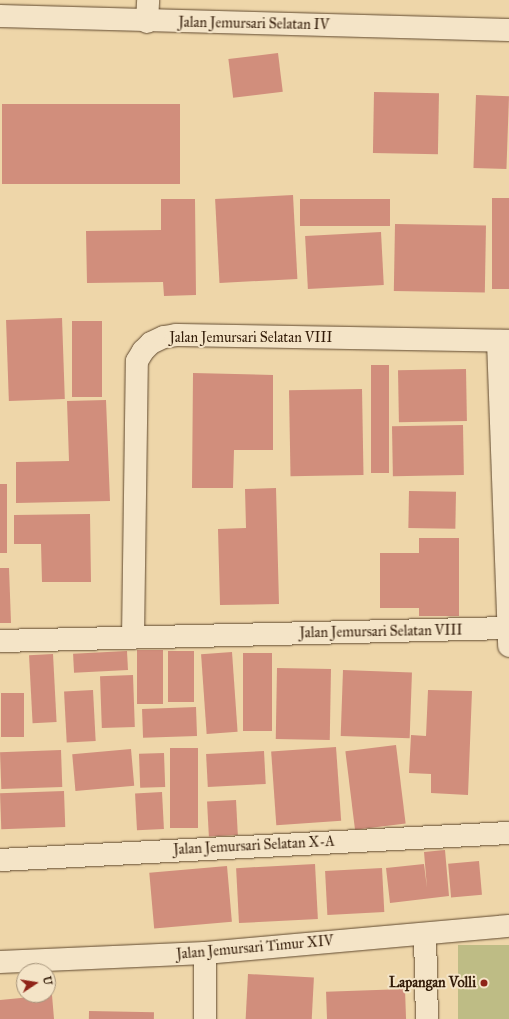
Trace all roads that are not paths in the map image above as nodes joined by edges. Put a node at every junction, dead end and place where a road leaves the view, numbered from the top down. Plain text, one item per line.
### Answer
1 (148, 0) edge
2 (0, 16) edge
3 (147, 22) junction
4 (509, 30) edge
5 (504, 341) edge
6 (509, 637) edge
7 (133, 638) junction
8 (0, 641) edge
9 (509, 833) edge
10 (0, 860) edge
11 (509, 926) edge
12 (425, 934) junction
13 (205, 953) junction
14 (0, 962) edge
15 (204, 1019) edge
16 (427, 1019) edge

1 - 3 street
2 - 3 street, Jalan Jemursari Selatan IV
3 - 4 street, Jalan Jemursari Selatan IV
5 - 6 street
5 - 7 street, Jalan Jemursari Selatan VIII
6 - 7 street, Jalan Jemursari Selatan VIII
7 - 8 street, Jalan Jemursari Selatan VIII
9 - 10 street, Jalan Jemursari Selatan X-A
11 - 12 street, Jalan Jemursari Timur XIV
12 - 13 street, Jalan Jemursari Timur XIV
12 - 16 street
13 - 14 street, Jalan Jemursari Timur XIV
13 - 15 street

